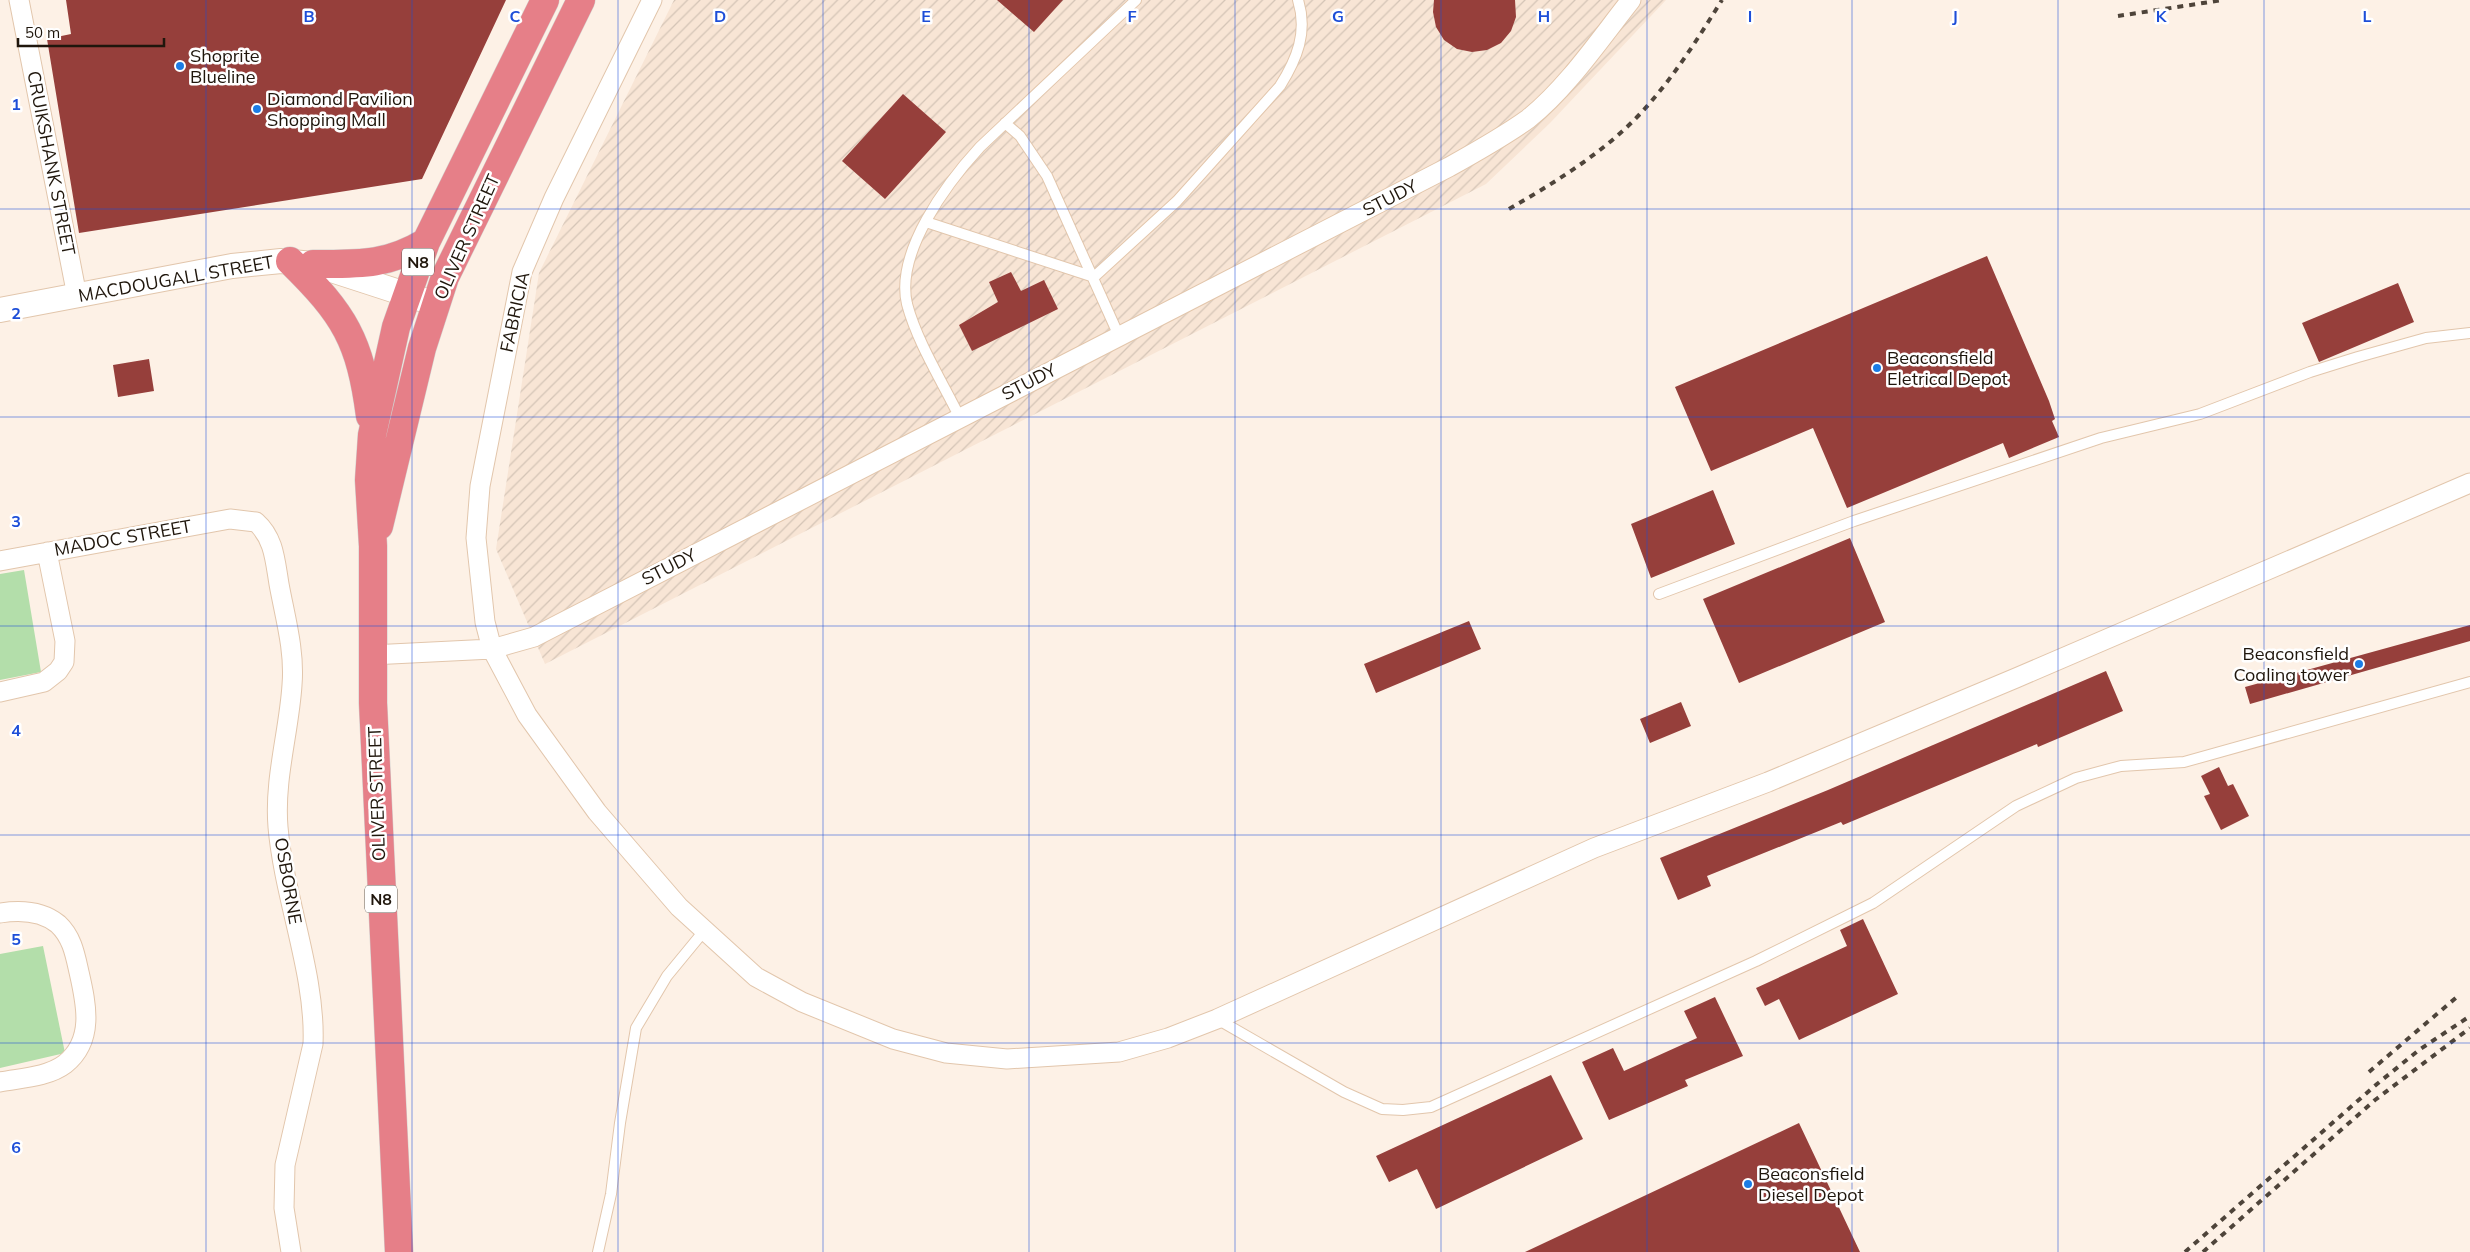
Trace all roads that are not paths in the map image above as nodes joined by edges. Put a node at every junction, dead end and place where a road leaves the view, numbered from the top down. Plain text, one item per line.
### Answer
1 (19, 0) edge
2 (545, 0) edge
3 (581, 0) edge
4 (652, 0) edge
5 (1136, 0) edge
6 (1298, 0) edge
7 (1631, 0) edge
8 (1005, 123) junction
9 (926, 222) junction
10 (426, 242) junction
11 (301, 263) junction
12 (1094, 277) junction
13 (406, 295) junction
14 (77, 296) junction
15 (436, 304) junction
16 (0, 310) edge
17 (2470, 333) edge
18 (1119, 336) junction
19 (960, 418) junction
20 (372, 435) junction
21 (2470, 483) edge
22 (246, 520) joint
23 (373, 546) junction
24 (47, 552) junction
25 (0, 561) edge
26 (1659, 594) dead end
27 (492, 649) junction
28 (372, 655) junction
29 (2470, 682) edge
30 (0, 692) edge
31 (0, 914) edge
32 (704, 931) junction
33 (1217, 1019) junction
34 (0, 1082) edge
35 (291, 1252) edge
36 (399, 1252) edge
37 (598, 1252) edge

1 - 14 street, CRUIKSHANK STREET
2 - 10 highway, OLIVER STREET / N8
3 - 15 highway, OLIVER STREET / N8
4 - 27 street, FABRICIA
5 - 8 lane
6 - 12 lane
7 - 18 street, STUDY
8 - 9 lane
8 - 12 lane
9 - 12 lane
9 - 19 lane
10 - 11 highway
10 - 13 highway, OLIVER STREET / N8
11 - 13 street, MACDOUGALL STREET
11 - 14 street, MACDOUGALL STREET
11 - 20 highway
12 - 18 lane
13 - 15 street, MACDOUGALL STREET
13 - 20 highway, OLIVER STREET / N8
14 - 16 street, MACDOUGALL STREET
15 - 23 highway, OLIVER STREET / N8
17 - 26 lane
18 - 19 street, STUDY
19 - 27 street, STUDY
20 - 23 highway, OLIVER STREET / N8
21 - 33 street, FABRICIA
22 - 24 street, MADOC STREET
22 - 35 street, OSBORNE
23 - 28 highway, OLIVER STREET / N8
24 - 25 street, MADOC STREET
24 - 30 street
27 - 28 street, STUDY
27 - 32 street, FABRICIA
28 - 36 highway, OLIVER STREET / N8
29 - 33 lane
31 - 34 street
32 - 33 street, FABRICIA
32 - 37 lane

